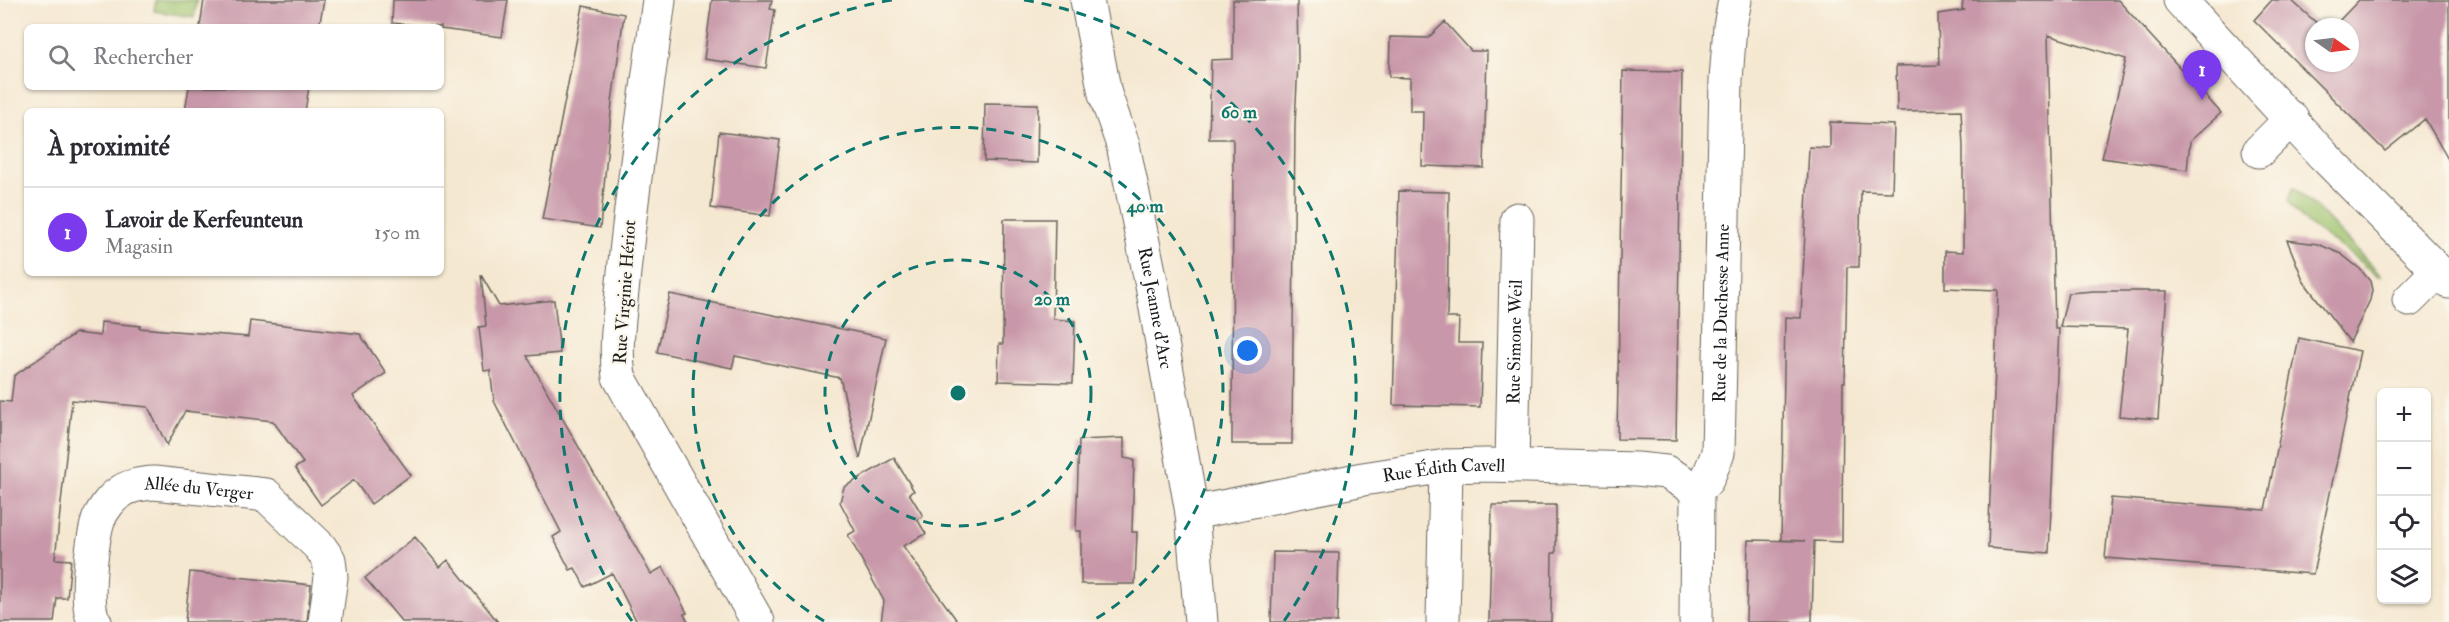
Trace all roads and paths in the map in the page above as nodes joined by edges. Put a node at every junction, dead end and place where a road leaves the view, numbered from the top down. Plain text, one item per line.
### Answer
1 (659, 0) edge
2 (1087, 0) edge
3 (1735, 0) edge
4 (2180, 0) edge
5 (2292, 118) junction
6 (2259, 151) dead end
7 (1517, 219) dead end
8 (2444, 276) edge
9 (2409, 300) dead end
10 (1512, 465) junction
11 (1446, 466) junction
12 (1697, 490) junction
13 (1192, 513) junction
14 (95, 622) edge
15 (325, 622) edge
16 (758, 622) edge
17 (1201, 622) edge
18 (1443, 622) edge
19 (1696, 622) edge

1 - 16 street, Rue Virginie Hériot
2 - 13 street, Rue Jeanne d'Arc
3 - 12 street, Rue de la Duchesse Anne
4 - 5 street
5 - 6 street
5 - 8 street
7 - 10 street, Rue Simone Weil
8 - 9 street
10 - 11 street, Rue Édith Cavell
10 - 12 street, Rue Édith Cavell
11 - 13 street, Rue Édith Cavell
11 - 18 street
12 - 19 street
13 - 17 street, Rue Jeanne d'Arc
14 - 15 street, Allée du Verger

